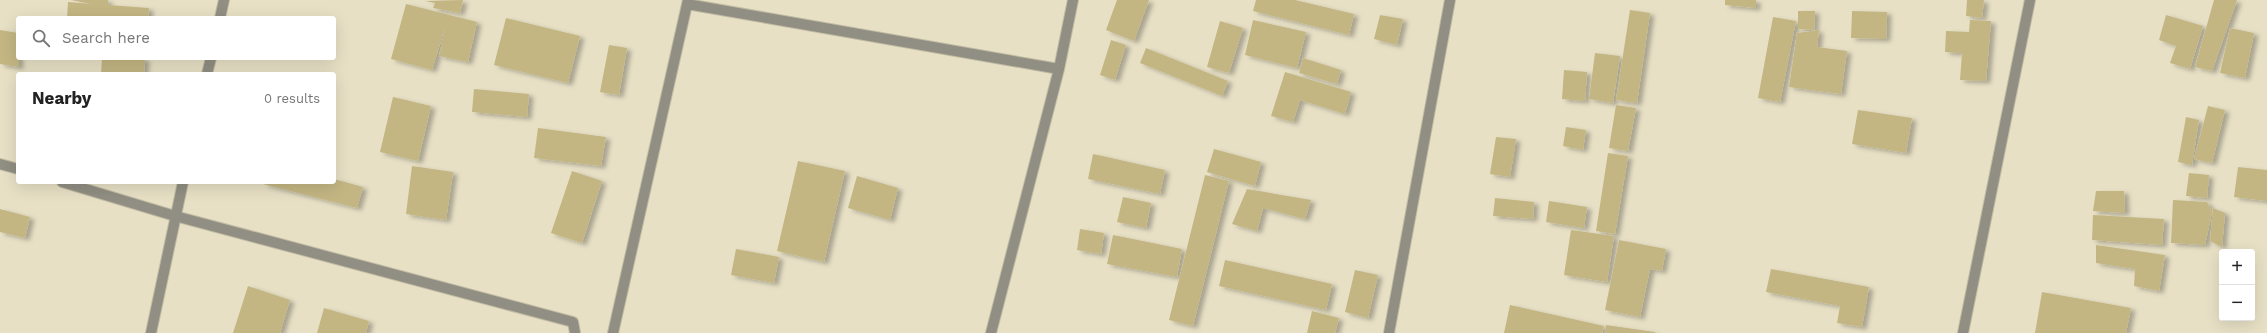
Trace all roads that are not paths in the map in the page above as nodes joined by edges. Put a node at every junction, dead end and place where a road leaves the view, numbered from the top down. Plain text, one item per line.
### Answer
1 (224, 0) edge
2 (1073, 0) edge
3 (1450, 0) edge
4 (2030, 0) edge
5 (688, 2) edge
6 (220, 16) edge
7 (211, 60) edge
8 (1059, 69) junction
9 (208, 72) edge
10 (0, 164) edge
11 (16, 168) edge
12 (69, 184) edge
13 (183, 184) edge
14 (175, 216) junction
15 (151, 333) edge
16 (575, 333) edge
17 (613, 333) edge
18 (991, 333) edge
19 (1389, 333) edge
20 (1964, 333) edge

1 - 6 street
2 - 8 street
3 - 19 street
4 - 20 street
5 - 8 street
5 - 17 street
7 - 9 street
8 - 18 street
10 - 11 street
12 - 14 street
13 - 14 street
14 - 15 street
14 - 16 street

